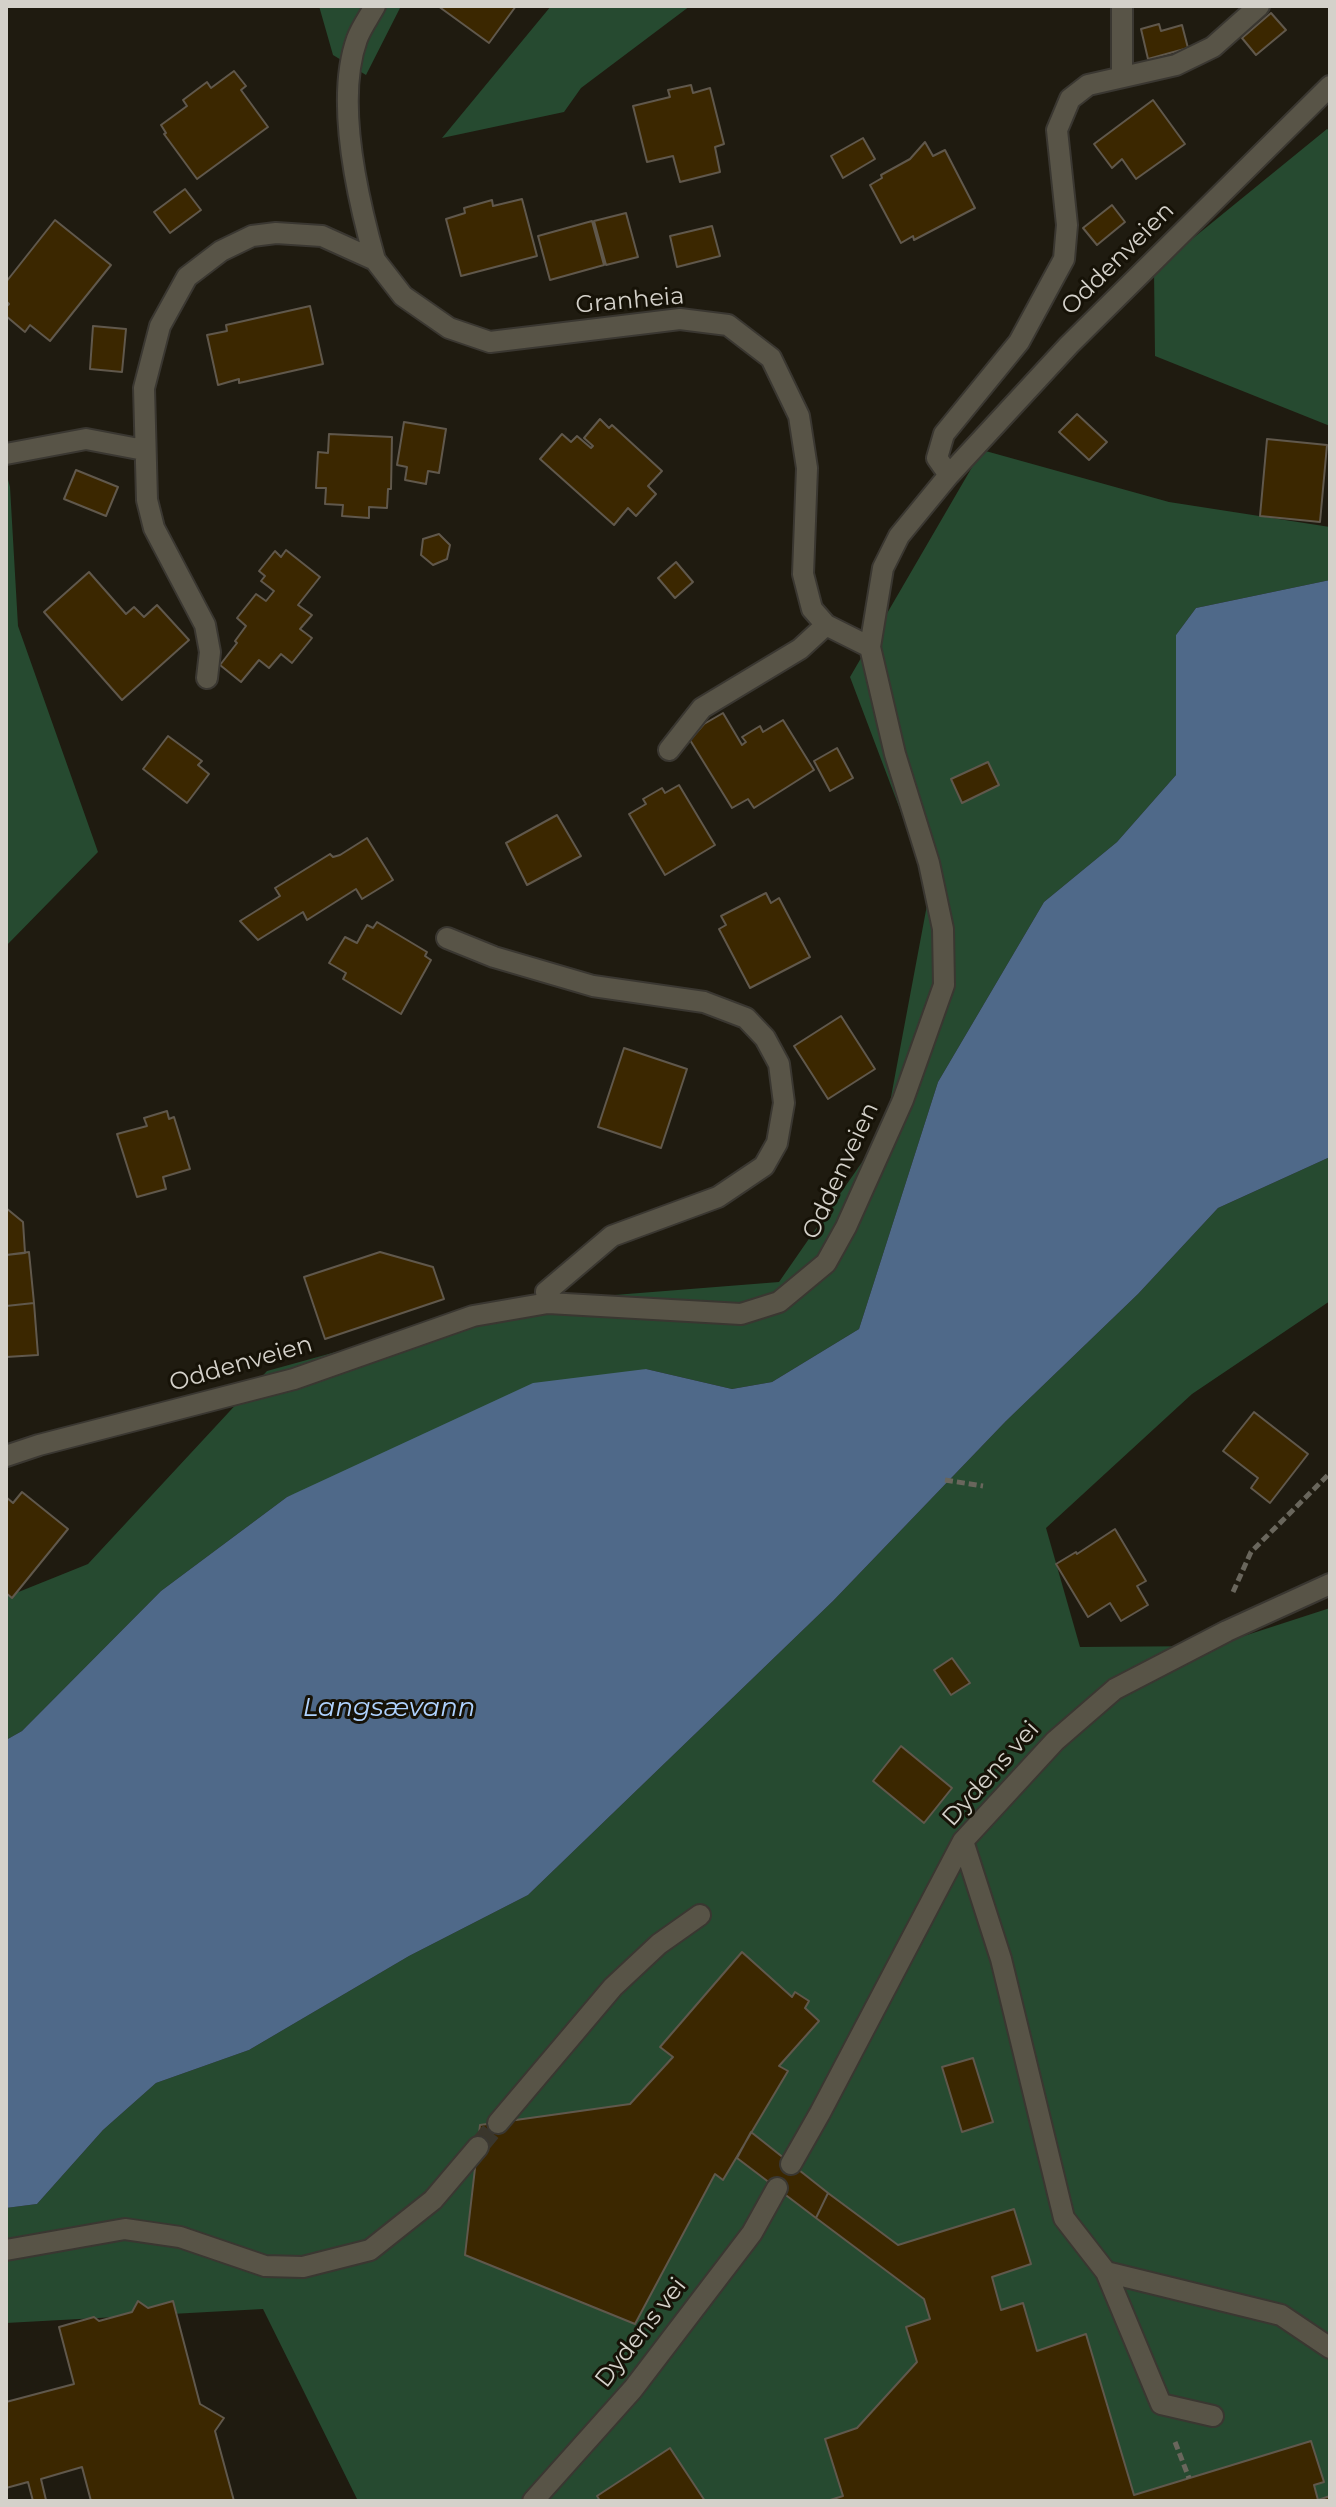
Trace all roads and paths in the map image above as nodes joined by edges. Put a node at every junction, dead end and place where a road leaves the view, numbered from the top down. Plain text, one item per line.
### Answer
1 (375, 6) edge
2 (1122, 6) edge
3 (1259, 6) edge
4 (1122, 77) junction
5 (1330, 86) edge
6 (375, 260) junction
7 (144, 450) junction
8 (6, 454) edge
9 (949, 475) junction
10 (826, 625) junction
11 (870, 647) junction
12 (207, 678) dead end
13 (669, 750) dead end
14 (447, 938) dead end
15 (548, 1303) junction
16 (6, 1456) edge
17 (1330, 1473) edge
18 (945, 1480) dead end
19 (983, 1486) dead end
20 (1330, 1584) edge
21 (1227, 1631) junction
22 (963, 1841) junction
23 (700, 1915) dead end
24 (498, 2123) tunnel mouth
25 (478, 2147) tunnel mouth
26 (791, 2164) dead end
27 (777, 2188) dead end
28 (6, 2250) edge
29 (1106, 2272) junction
30 (1330, 2348) edge
31 (1213, 2416) dead end
32 (533, 2501) edge

1 - 6 street, Granheia
2 - 4 street
3 - 4 street, Oddenveien
4 - 9 street, Oddenveien
5 - 9 street, Oddenveien
6 - 7 street, Granheia
6 - 10 street, Granheia
7 - 8 street
7 - 12 street, Granheia
9 - 11 street, Oddenveien
10 - 11 street
10 - 13 street
11 - 15 street, Oddenveien
14 - 15 street
15 - 16 street, Oddenveien
17 - 21 path
18 - 19 path
20 - 21 street, Dydens vei
21 - 22 street, Dydens vei
22 - 26 street, Dydens vei
22 - 29 street
23 - 24 street
25 - 28 street
27 - 32 street, Dydens vei
29 - 30 street
29 - 31 street

